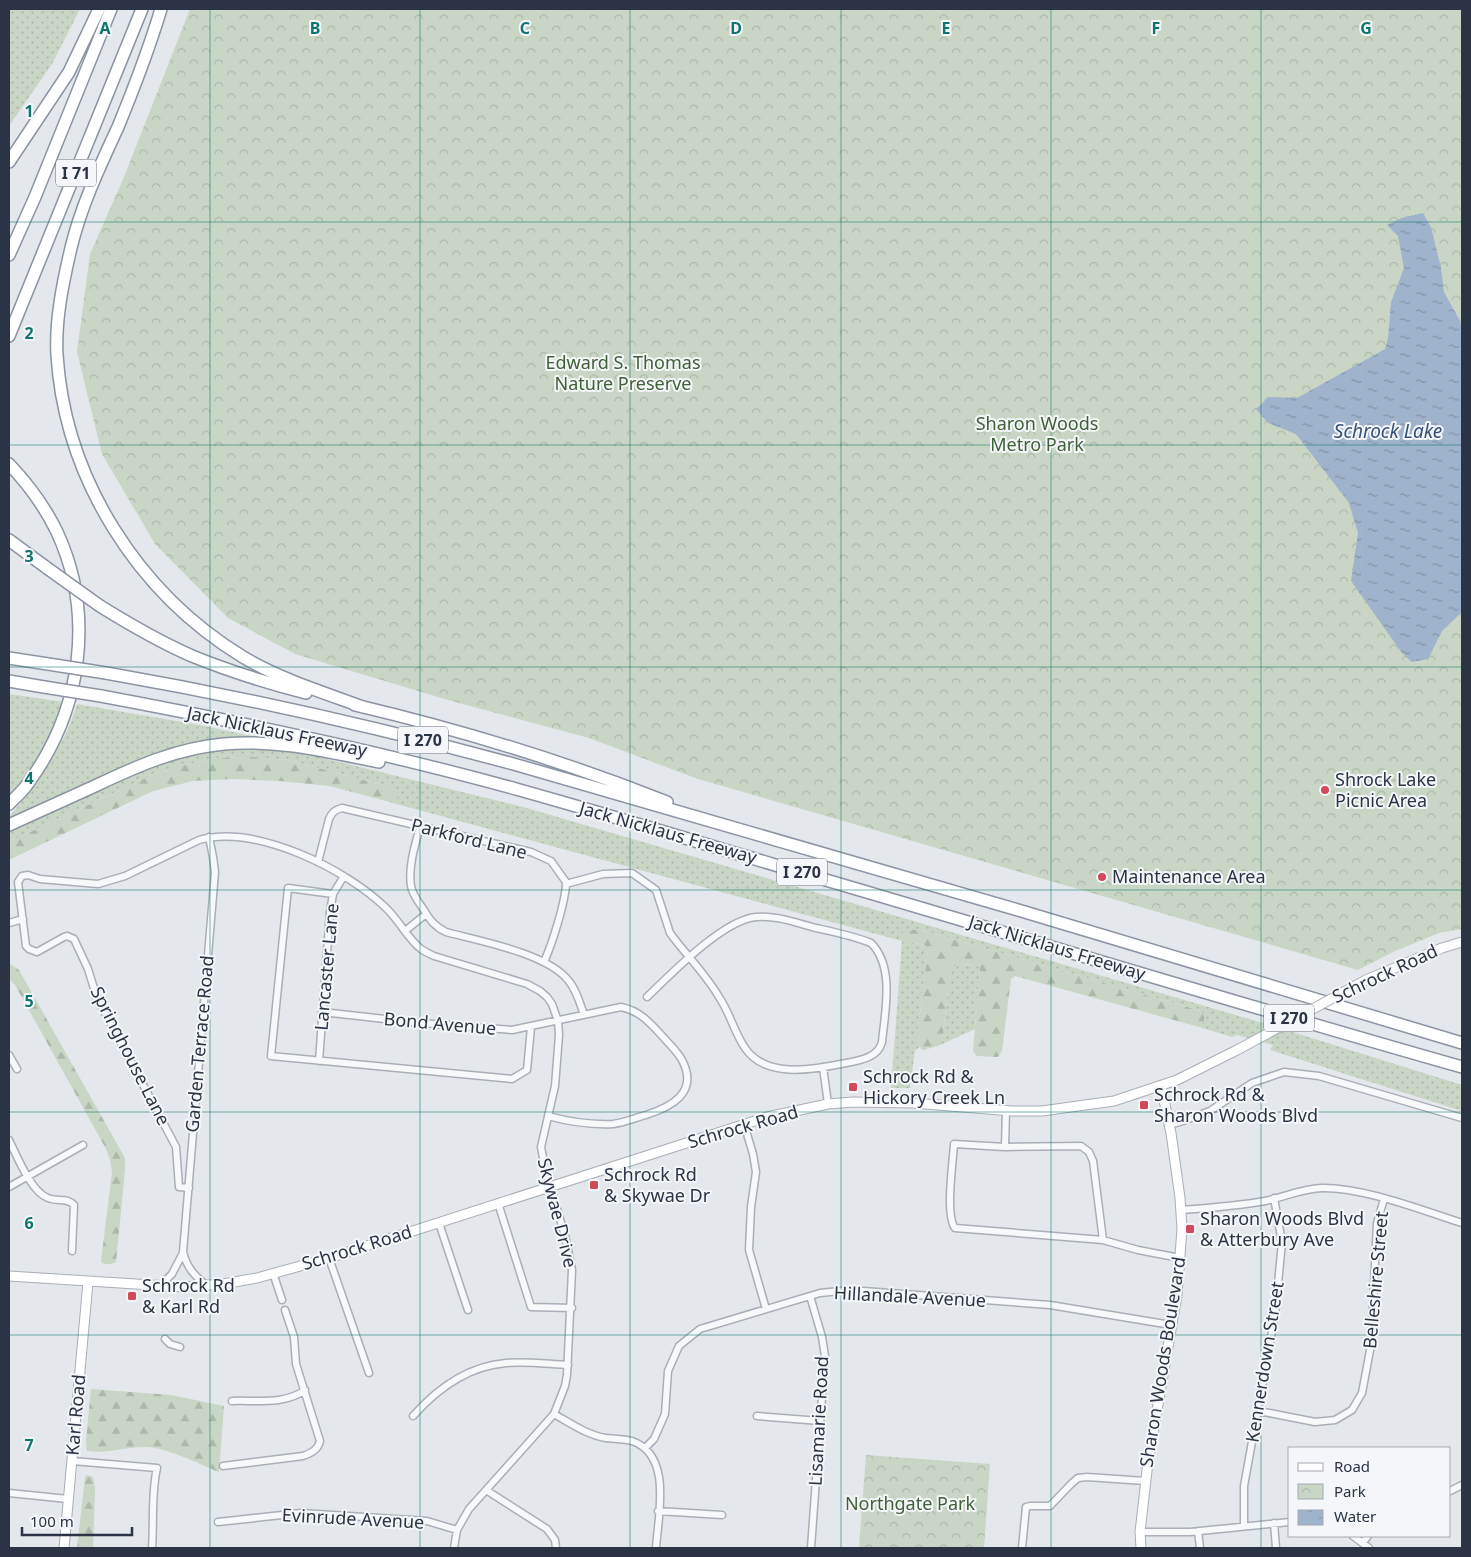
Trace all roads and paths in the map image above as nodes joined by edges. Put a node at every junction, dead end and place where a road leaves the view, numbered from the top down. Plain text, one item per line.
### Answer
1 (99, 9) edge
2 (111, 9) edge
3 (142, 9) edge
4 (161, 9) edge
5 (9, 162) edge
6 (9, 256) edge
7 (9, 336) edge
8 (9, 464) edge
9 (9, 540) edge
10 (9, 658) edge
11 (9, 681) edge
12 (363, 707) junction
13 (486, 781) junction
14 (9, 804) edge
15 (9, 825) edge
16 (420, 827) junction
17 (736, 829) junction
18 (209, 837) junction
19 (318, 862) junction
20 (344, 876) junction
21 (566, 884) junction
22 (333, 894) junction
23 (426, 914) junction
24 (23, 919) junction
25 (9, 923) edge
26 (405, 931) junction
27 (1462, 942) edge
28 (690, 957) junction
29 (544, 962) junction
30 (647, 997) dead end
31 (322, 1012) junction
32 (584, 1015) junction
33 (558, 1021) junction
34 (531, 1028) junction
35 (1462, 1043) edge
36 (9, 1055) edge
37 (319, 1061) junction
38 (823, 1067) junction
39 (1462, 1067) edge
40 (16, 1069) dead end
41 (1161, 1086) junction
42 (828, 1104) junction
43 (1006, 1110) junction
44 (548, 1116) junction
45 (1462, 1118) edge
46 (744, 1124) junction
47 (1169, 1125) junction
48 (9, 1140) edge
49 (83, 1145) dead end
50 (1005, 1147) junction
51 (28, 1176) junction
52 (550, 1186) junction
53 (9, 1188) edge
54 (189, 1188) junction
55 (1274, 1198) junction
56 (1384, 1199) junction
57 (498, 1203) junction
58 (1181, 1210) junction
59 (439, 1222) junction
60 (1462, 1223) edge
61 (1102, 1240) junction
62 (72, 1251) dead end
63 (184, 1252) junction
64 (329, 1258) junction
65 (1180, 1258) junction
66 (273, 1273) junction
67 (9, 1276) edge
68 (88, 1282) junction
69 (206, 1285) junction
70 (160, 1286) junction
71 (810, 1296) junction
72 (282, 1300) dead end
73 (572, 1308) junction
74 (766, 1309) junction
75 (286, 1310) dead end
76 (468, 1310) dead end
77 (1171, 1325) junction
78 (165, 1339) dead end
79 (180, 1347) dead end
80 (568, 1365) junction
81 (369, 1373) dead end
82 (305, 1390) junction
83 (232, 1401) dead end
84 (1259, 1411) junction
85 (554, 1414) junction
86 (414, 1416) dead end
87 (757, 1416) dead end
88 (820, 1421) junction
89 (645, 1448) junction
90 (72, 1461) junction
91 (223, 1466) dead end
92 (1146, 1482) junction
93 (486, 1490) junction
94 (9, 1492) edge
95 (68, 1499) junction
96 (658, 1511) junction
97 (722, 1515) dead end
98 (218, 1522) dead end
99 (1288, 1522) edge
100 (1274, 1523) junction
101 (1244, 1526) junction
102 (457, 1530) junction
103 (1198, 1531) junction
104 (1140, 1532) junction
105 (1354, 1537) edge
106 (1367, 1537) edge
107 (1362, 1542) junction
108 (64, 1548) edge
109 (152, 1548) edge
110 (454, 1548) edge
111 (556, 1548) edge
112 (656, 1548) edge
113 (811, 1548) edge
114 (1022, 1548) edge
115 (1141, 1548) edge
116 (1200, 1548) edge
117 (1276, 1548) edge
118 (1369, 1548) edge

1 - 5 highway
2 - 6 highway, I 71
3 - 7 highway, I 71
4 - 12 highway
8 - 14 highway
9 - 12 highway, bridge
10 - 17 highway, Jack Nicklaus Freeway / I 270, bridge
11 - 13 highway, Jack Nicklaus Freeway / I 270, bridge
12 - 17 highway
13 - 15 highway
13 - 39 highway, Jack Nicklaus Freeway / I 270
16 - 19 street, Parkford Lane
16 - 21 street, Parkford Lane
16 - 23 street
17 - 35 highway, Jack Nicklaus Freeway / I 270
18 - 19 street
18 - 24 street, Springhouse Lane
18 - 54 street, Garden Terrace Road
19 - 20 street
20 - 22 street, Lancaster Lane
20 - 26 street
21 - 28 street
21 - 29 street
22 - 31 street, Lancaster Lane
22 - 37 street
23 - 26 street
23 - 29 street
24 - 25 street
24 - 54 street, Springhouse Lane
26 - 33 street
27 - 41 main road, Schrock Road, bridge
28 - 30 street
28 - 38 street
28 - 38 street
29 - 32 street
31 - 34 street, Bond Avenue
31 - 37 street, Lancaster Lane
32 - 33 street
32 - 44 street
33 - 34 street, Bond Avenue
33 - 44 street, Skywae Drive
34 - 37 street
36 - 40 street
38 - 42 street
41 - 43 main road, Schrock Road
41 - 47 main road, Sharon Woods Boulevard
42 - 43 main road, Schrock Road
42 - 46 main road, Schrock Road
43 - 50 street
44 - 52 street, Skywae Drive
45 - 47 street
46 - 52 main road, Schrock Road
46 - 74 street
47 - 58 main road, Sharon Woods Boulevard
48 - 51 street
49 - 51 street
50 - 61 street
50 - 61 street
51 - 53 street
51 - 62 street
52 - 57 main road, Schrock Road
52 - 73 street, Skywae Drive
54 - 63 street, Garden Terrace Road
55 - 56 street
55 - 58 street
55 - 84 street, Kennerdown Street
56 - 60 street
56 - 84 street, Belleshire Street
57 - 59 main road, Schrock Road
57 - 73 street
58 - 65 main road, Sharon Woods Boulevard
59 - 64 main road, Schrock Road
59 - 76 street
61 - 65 street
63 - 69 street, Garden Terrace Road
63 - 70 street, Garden Terrace Road
64 - 66 main road, Schrock Road
64 - 81 street
65 - 77 main road, Sharon Woods Boulevard
66 - 69 main road, Schrock Road
66 - 72 street
67 - 68 main road, Schrock Road
68 - 70 main road, Schrock Road
68 - 90 main road, Karl Road
69 - 70 main road, Schrock Road
71 - 74 street, Hillandale Avenue
71 - 77 street, Hillandale Avenue
71 - 88 street, Lisamarie Road
73 - 80 street, Skywae Drive
74 - 89 street, Hillandale Avenue
75 - 82 street
77 - 92 main road, Sharon Woods Boulevard
78 - 79 street
80 - 85 street, Skywae Drive
80 - 86 street
82 - 83 street
82 - 91 street
84 - 101 street, Kennerdown Street
85 - 89 street
85 - 93 street, Skywae Drive
87 - 88 street
88 - 113 street, Lisamarie Road
89 - 96 street
90 - 95 main road, Karl Road
90 - 109 street
92 - 104 main road, Sharon Woods Boulevard
92 - 114 street
93 - 102 street, Skywae Drive
93 - 111 street
94 - 95 street
95 - 108 main road, Karl Road
96 - 97 street
96 - 112 street
98 - 102 street, Evinrude Avenue
99 - 100 street
100 - 101 street
100 - 117 street
101 - 103 street
102 - 110 street, Skywae Drive
103 - 104 street
103 - 116 street
104 - 115 main road, Sharon Woods Boulevard
105 - 107 street
106 - 107 street
107 - 118 street

